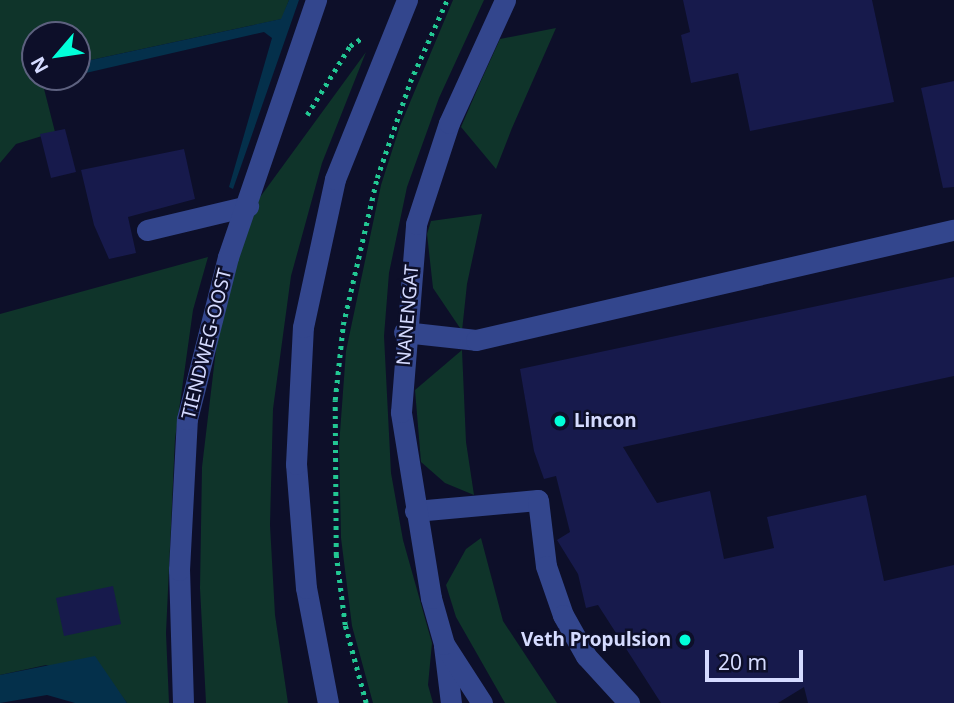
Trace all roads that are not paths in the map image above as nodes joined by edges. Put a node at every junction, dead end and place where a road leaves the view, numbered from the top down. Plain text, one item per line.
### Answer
1 (316, 0) edge
2 (505, 0) edge
3 (403, 8) edge
4 (248, 206) junction
5 (147, 230) dead end
6 (954, 230) edge
7 (404, 332) junction
8 (415, 511) junction
9 (444, 644) junction
10 (183, 703) edge
11 (328, 703) edge
12 (451, 703) edge
13 (482, 703) edge
14 (629, 703) edge

1 - 4 street, TIENDWEG-OOST
2 - 7 street, NANENGAT
3 - 11 street
4 - 5 street
4 - 10 street, TIENDWEG-OOST
6 - 7 street
7 - 8 street, NANENGAT
8 - 9 street, NANENGAT
8 - 14 street
9 - 12 street, NANENGAT
9 - 13 street, NANENGAT

